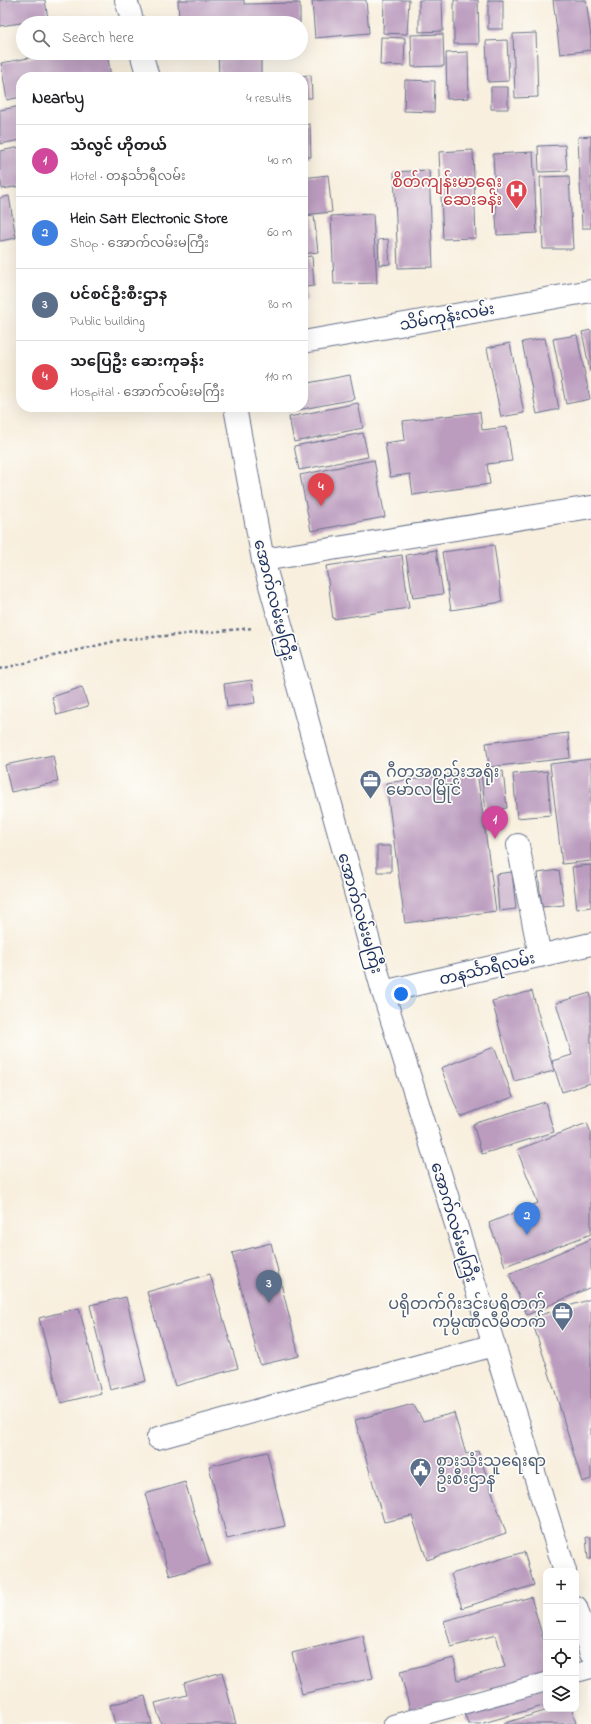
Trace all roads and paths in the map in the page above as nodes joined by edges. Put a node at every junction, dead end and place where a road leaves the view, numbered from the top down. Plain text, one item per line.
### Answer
1 (126, 0) edge
2 (131, 16) edge
3 (143, 60) edge
4 (147, 72) edge
5 (591, 291) edge
6 (308, 341) edge
7 (236, 412) edge
8 (591, 507) edge
9 (263, 560) junction
10 (281, 625) junction
11 (0, 669) edge
12 (518, 845) dead end
13 (591, 944) edge
14 (540, 956) junction
15 (383, 992) junction
16 (494, 1345) junction
17 (158, 1438) dead end
18 (564, 1568) edge
19 (579, 1616) edge
20 (591, 1654) edge
21 (591, 1669) edge
22 (579, 1672) edge
23 (543, 1683) edge
24 (393, 1724) edge

1 - 2 main road
3 - 4 main road
5 - 6 main road, သိမ်ကုန်းလမ်း
7 - 9 main road, အောက်လမ်းမကြီး
8 - 9 main road
9 - 10 main road, အောက်လမ်းမကြီး
10 - 11 path
10 - 15 main road, အောက်လမ်းမကြီး
12 - 14 main road
13 - 14 main road, တနင်္သာရီလမ်း
14 - 15 main road, တနင်္သာရီလမ်း
15 - 16 main road, အောက်လမ်းမကြီး
16 - 17 main road
16 - 18 main road, အောက်လမ်းမကြီး
19 - 20 main road
21 - 22 lane
23 - 24 lane

